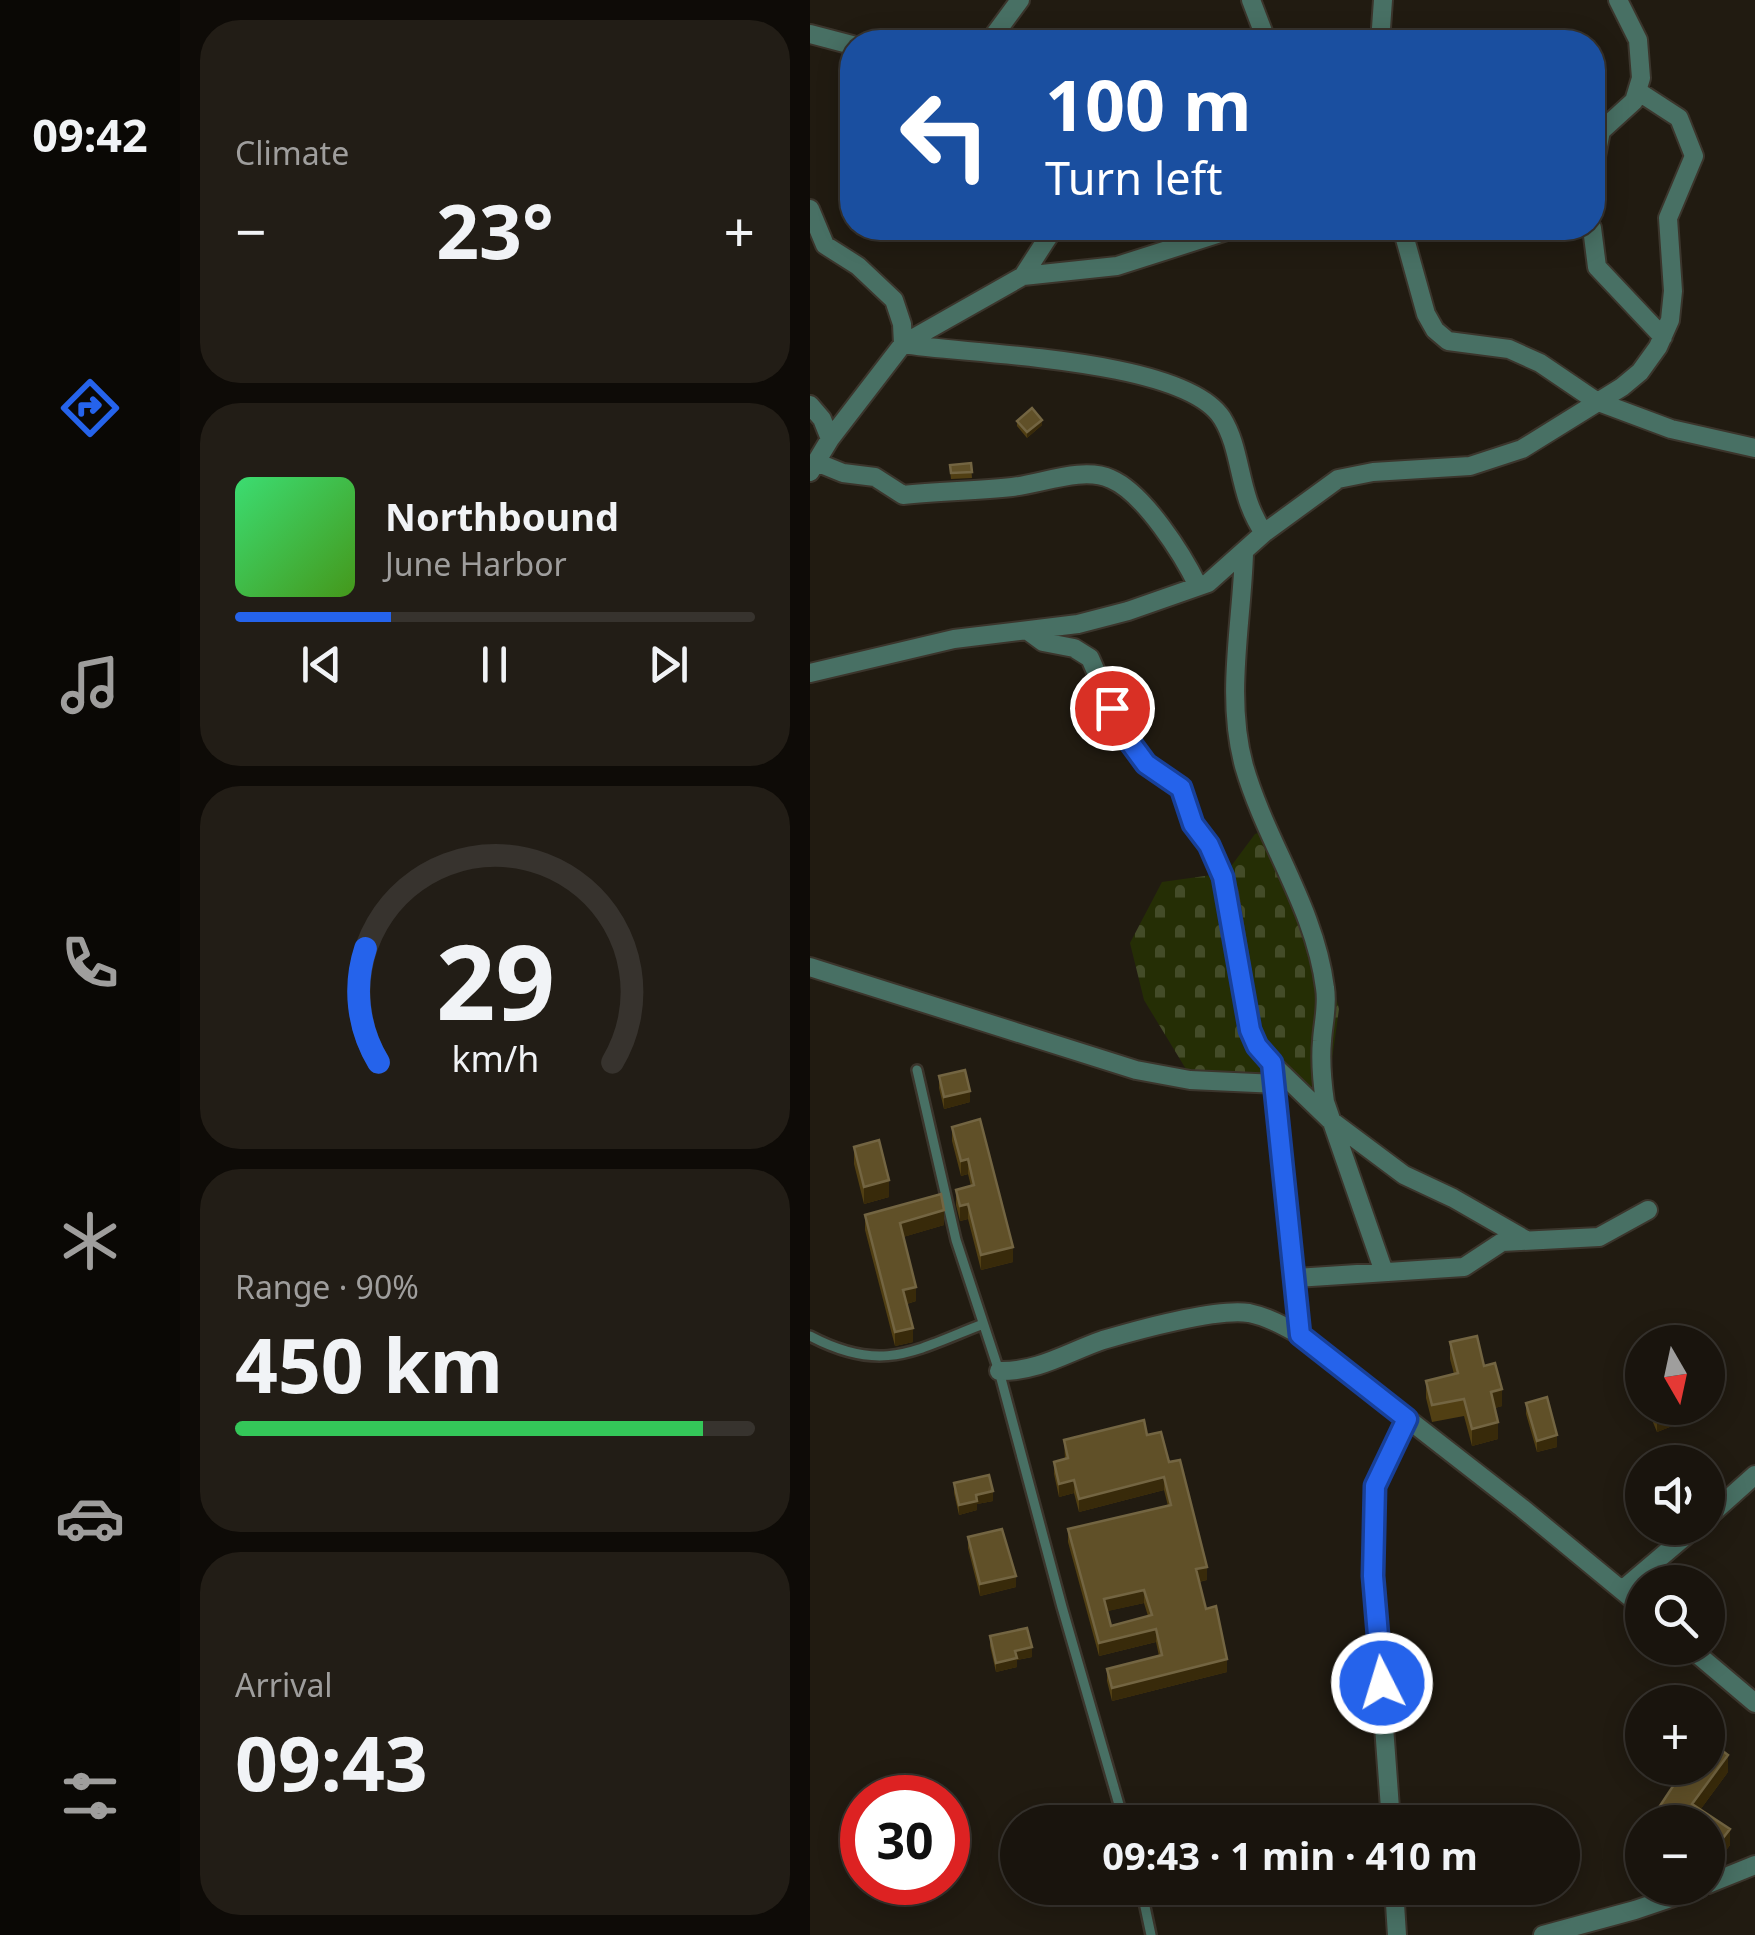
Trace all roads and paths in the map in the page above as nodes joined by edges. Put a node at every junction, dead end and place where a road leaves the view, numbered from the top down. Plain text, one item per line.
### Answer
1 (1020, 0) edge
2 (1252, 0) edge
3 (1383, 0) edge
4 (1618, 0) edge
5 (997, 30) edge
6 (1263, 30) edge
7 (1381, 30) edge
8 (810, 34) edge
9 (840, 42) edge
10 (1638, 92) junction
11 (1605, 129) edge
12 (810, 209) edge
13 (1046, 240) edge
14 (1199, 240) edge
15 (1405, 240) edge
16 (1594, 240) edge
17 (1023, 276) junction
18 (1662, 337) junction
19 (904, 344) junction
20 (1596, 401) junction
21 (810, 405) edge
22 (830, 439) junction
23 (1755, 448) edge
24 (813, 467) edge
25 (1264, 534) junction
26 (1244, 553) junction
27 (1198, 586) junction
28 (1028, 631) junction
29 (810, 673) edge
30 (810, 968) edge
31 (1272, 1063) junction
32 (917, 1070) dead end
33 (1275, 1084) junction
34 (1329, 1119) junction
35 (1648, 1210) dead end
36 (1526, 1240) junction
37 (1384, 1272) junction
38 (1296, 1278) junction
39 (984, 1324) junction
40 (1300, 1335) junction
41 (810, 1336) edge
42 (999, 1372) junction
43 (1407, 1419) junction
44 (1755, 1475) edge
45 (1725, 1502) edge
46 (1676, 1545) edge
47 (1622, 1590) junction
48 (1625, 1593) edge
49 (1710, 1665) edge
50 (1755, 1703) edge
51 (1119, 1805) edge
52 (1390, 1805) edge
53 (1755, 1865) edge
54 (1725, 1877) edge
55 (1145, 1905) edge
56 (1395, 1905) edge
57 (1650, 1905) edge
58 (1152, 1935) edge
59 (1397, 1935) edge
60 (1544, 1935) edge

1 - 5 street
2 - 6 street
3 - 7 street
4 - 10 street
8 - 9 street
10 - 11 street
10 - 18 street
12 - 19 street
13 - 17 street
14 - 17 street
15 - 20 street
16 - 18 street
17 - 19 street
18 - 20 street
19 - 22 street
19 - 25 street
20 - 23 street
20 - 25 street
21 - 22 street
22 - 24 street
24 - 27 street
25 - 26 street
26 - 27 street
26 - 34 street
27 - 28 street
28 - 29 street
28 - 31 street
30 - 33 street
31 - 33 street
31 - 34 street
32 - 39 lane
33 - 38 street
34 - 36 street
34 - 37 street
35 - 36 street
36 - 37 street
37 - 38 street
38 - 40 street
39 - 41 lane
39 - 42 lane
40 - 42 street
40 - 43 street
42 - 51 lane
43 - 47 street
43 - 52 street
44 - 45 street
46 - 47 street
47 - 48 street
49 - 50 street
53 - 54 street
55 - 58 lane
56 - 59 street
57 - 60 street

